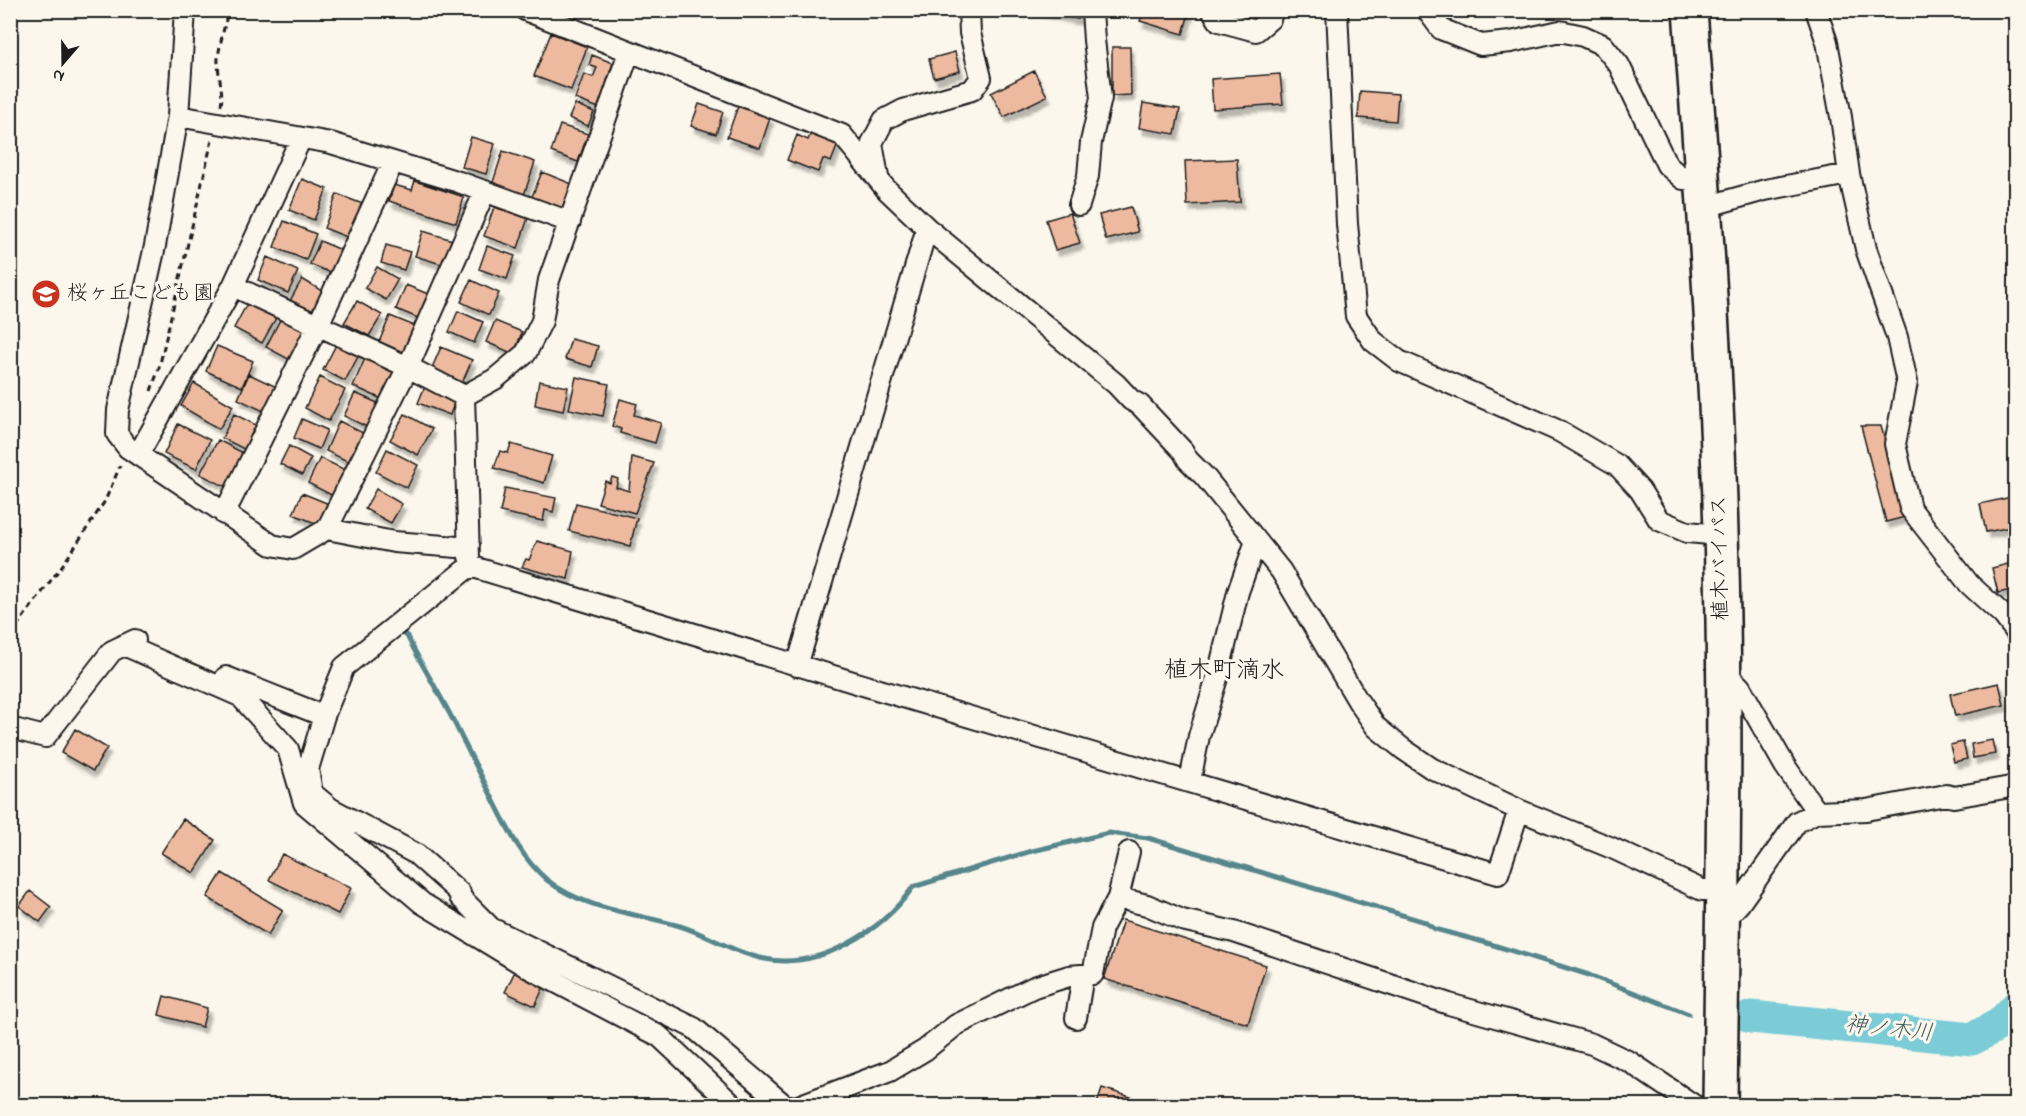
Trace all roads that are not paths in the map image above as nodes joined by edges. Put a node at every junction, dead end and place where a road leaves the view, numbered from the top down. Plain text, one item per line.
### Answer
1 (185, 10) edge
2 (525, 10) edge
3 (969, 10) edge
4 (1092, 10) edge
5 (1212, 10) edge
6 (1273, 10) edge
7 (1337, 10) edge
8 (1427, 10) edge
9 (1690, 10) edge
10 (1816, 10) edge
11 (629, 52) junction
12 (178, 116) junction
13 (302, 138) junction
14 (393, 162) junction
15 (1849, 174) junction
16 (878, 179) junction
17 (485, 190) junction
18 (1704, 194) junction
19 (1079, 205) dead end
20 (570, 222) junction
21 (927, 228) junction
22 (233, 286) junction
23 (318, 325) junction
24 (408, 367) junction
25 (464, 396) junction
26 (133, 452) junction
27 (224, 514) junction
28 (327, 529) junction
29 (1721, 535) junction
30 (1256, 541) junction
31 (469, 544) junction
32 (470, 566) junction
33 (2016, 632) edge
34 (124, 645) junction
35 (797, 666) junction
36 (1723, 670) junction
37 (324, 716) junction
38 (10, 728) edge
39 (1190, 781) junction
40 (2016, 786) edge
41 (1519, 810) junction
42 (1817, 812) junction
43 (1129, 852) dead end
44 (1722, 890) junction
45 (1118, 898) junction
46 (1722, 924) junction
47 (1083, 975) junction
48 (1076, 1018) dead end
49 (788, 1105) edge
50 (734, 1106) edge
51 (1695, 1106) edge
52 (1720, 1106) edge

1 - 12 street
2 - 11 street
3 - 16 street
4 - 19 street
5 - 6 street
7 - 29 street
8 - 18 street
9 - 18 highway, 植木バイパス
10 - 15 street
11 - 16 street
11 - 20 street
12 - 13 street
12 - 26 street
13 - 14 street
13 - 22 street
14 - 17 street
14 - 23 street
15 - 18 street
15 - 33 street
16 - 21 street
17 - 20 street
17 - 24 street
18 - 29 highway, 植木バイパス
20 - 25 street
21 - 30 street
21 - 35 street
22 - 23 street
22 - 26 street
23 - 24 street
23 - 27 street
24 - 25 street
24 - 28 street
25 - 31 street
26 - 27 street
27 - 28 street
28 - 31 street
29 - 36 highway, 植木バイパス
30 - 39 street
30 - 41 street
31 - 32 street
32 - 35 street
32 - 37 street
34 - 37 street
34 - 38 street
34 - 50 street
35 - 39 street
36 - 42 street
36 - 44 highway, 植木バイパス
37 - 49 street
39 - 41 street
40 - 42 street
41 - 44 street
42 - 46 street
43 - 45 street
44 - 46 highway, 植木バイパス
45 - 47 street
45 - 51 street
46 - 52 highway, 植木バイパス
47 - 48 street
47 - 49 street

